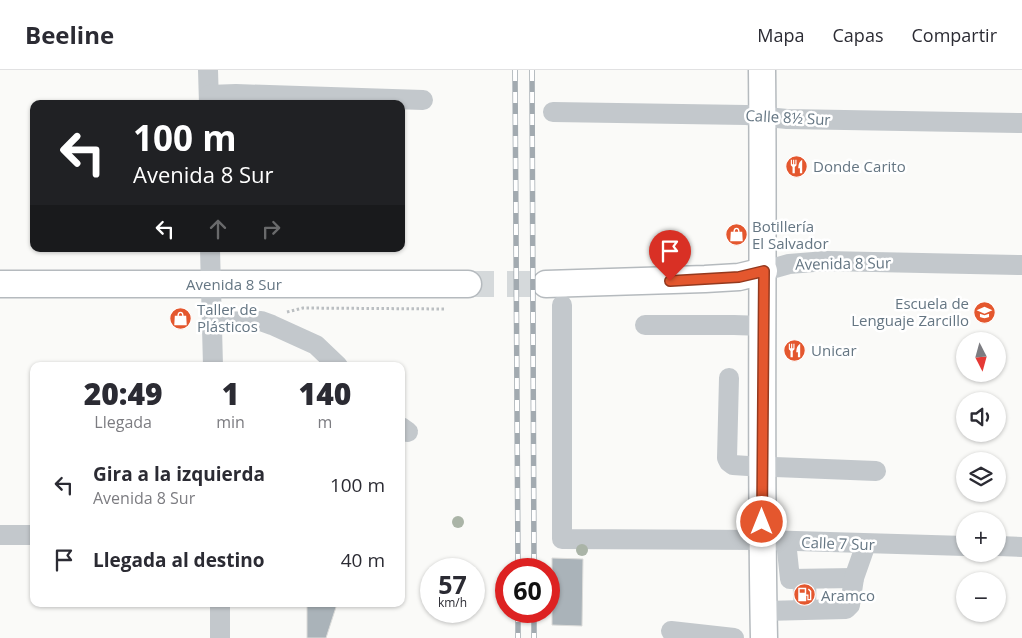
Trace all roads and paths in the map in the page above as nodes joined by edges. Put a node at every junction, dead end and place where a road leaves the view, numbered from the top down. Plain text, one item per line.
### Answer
1 (208, 70) edge
2 (762, 70) edge
3 (209, 99) edge
4 (423, 100) dead end
5 (553, 112) dead end
6 (763, 117) junction
7 (1022, 122) edge
8 (210, 252) edge
9 (1022, 265) edge
10 (764, 271) junction
11 (0, 284) edge
12 (211, 284) junction
13 (468, 284) tunnel mouth
14 (554, 294) joint
15 (446, 309) dead end
16 (212, 322) junction
17 (261, 322) junction
18 (645, 325) dead end
19 (763, 326) junction
20 (213, 362) edge
21 (334, 362) edge
22 (729, 378) dead end
23 (762, 466) junction
24 (876, 471) dead end
25 (0, 535) edge
26 (30, 535) edge
27 (774, 541) junction
28 (866, 544) junction
29 (956, 546) edge
30 (1006, 546) edge
31 (1022, 547) edge
32 (854, 578) junction
33 (790, 579) junction
34 (220, 607) edge
35 (790, 611) junction
36 (764, 612) junction
37 (671, 631) dead end
38 (220, 638) edge
39 (734, 638) edge
40 (764, 638) edge

1 - 3 street
2 - 6 main road
3 - 4 street
5 - 6 street, Calle 8½ Sur
6 - 7 street, Calle 8½ Sur
6 - 10 main road
8 - 12 street
9 - 10 street, Avenida 8 Sur
10 - 14 main road, Avenida 8 Sur
10 - 19 main road
11 - 12 main road, Avenida 8 Sur
12 - 13 main road, Avenida 8 Sur
12 - 16 street
14 - 27 street, Calle 7 Sur
15 - 17 path
16 - 17 street
16 - 20 street
17 - 21 street
18 - 19 street
19 - 23 main road
22 - 23 street
23 - 24 street
23 - 27 main road
25 - 26 street
27 - 28 street, Calle 7 Sur
27 - 33 street
27 - 36 main road
28 - 29 street, Calle 7 Sur
28 - 32 street
30 - 31 street
32 - 33 street
32 - 35 street
33 - 35 street
34 - 38 street
35 - 36 street
36 - 40 main road
37 - 39 street

